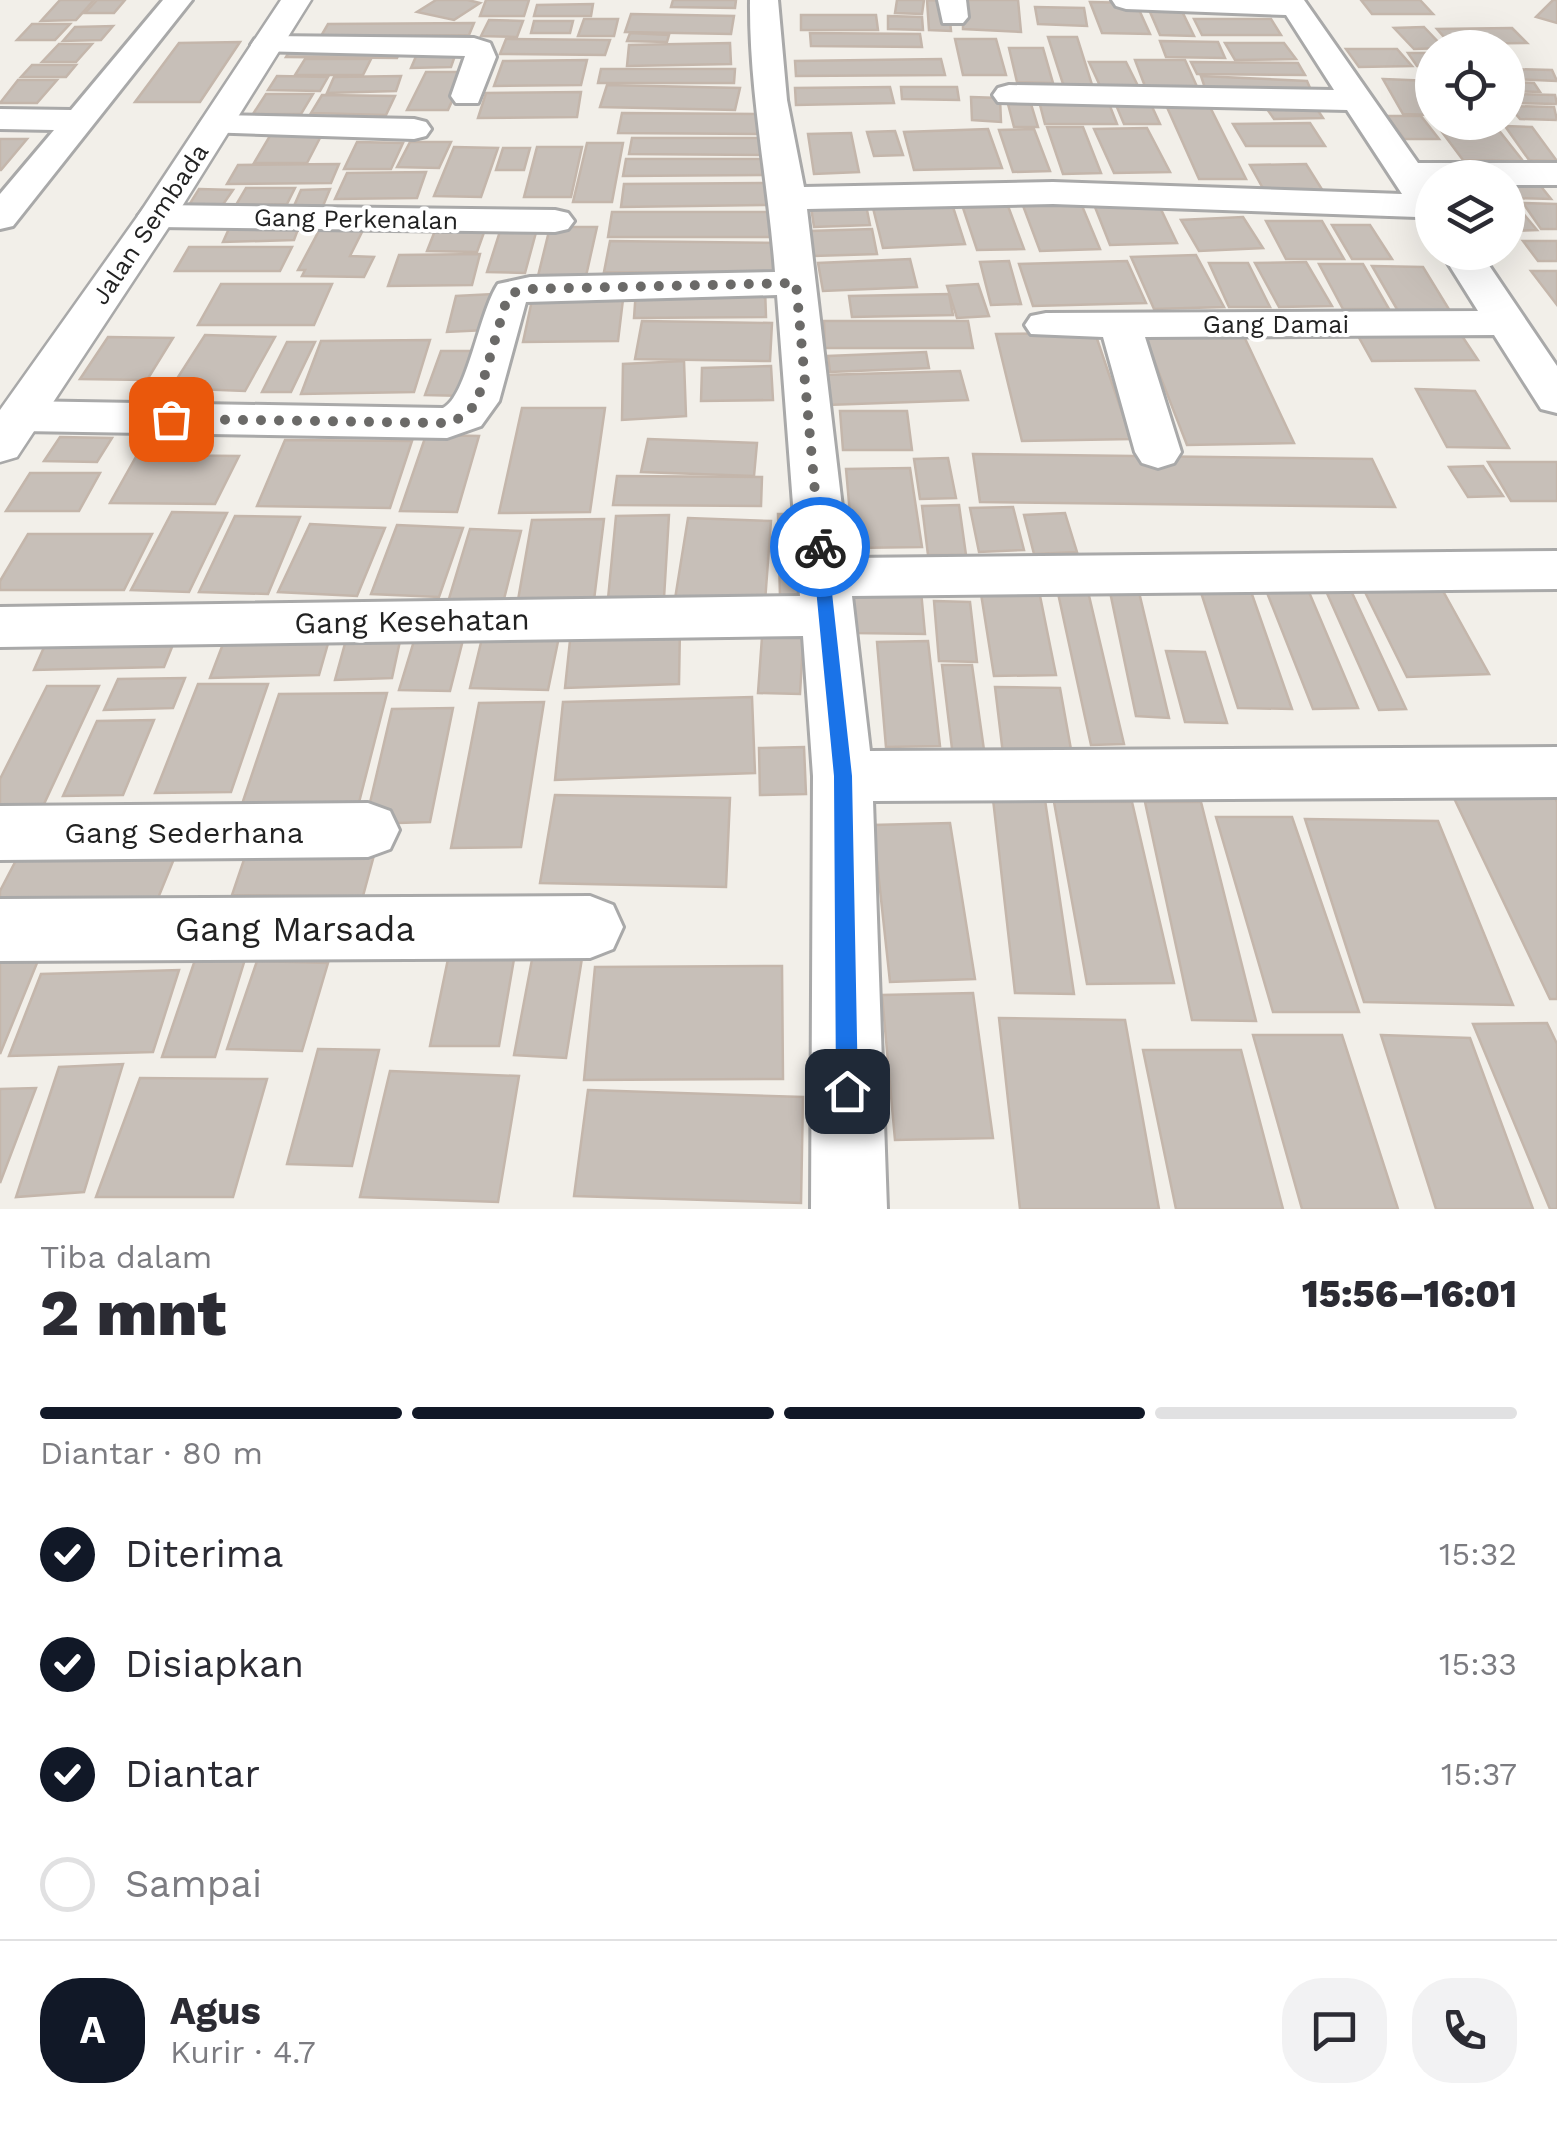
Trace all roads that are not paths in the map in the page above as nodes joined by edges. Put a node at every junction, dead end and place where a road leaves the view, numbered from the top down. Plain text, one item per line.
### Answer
1 (178, 0) edge
2 (296, 0) edge
3 (764, 0) edge
4 (1126, 0) edge
5 (1292, 3) edge
6 (266, 45) junction
7 (1009, 95) dead end
8 (467, 96) dead end
9 (1357, 100) junction
10 (0, 119) edge
11 (80, 120) junction
12 (216, 125) junction
13 (414, 128) dead end
14 (1406, 174) junction
15 (1557, 174) edge
16 (1415, 186) edge
17 (788, 198) junction
18 (1415, 207) edge
19 (157, 216) junction
20 (0, 218) edge
21 (556, 221) dead end
22 (1472, 270) edge
23 (796, 283) junction
24 (1507, 323) junction
25 (1120, 325) junction
26 (1046, 326) dead end
27 (1557, 399) edge
28 (10, 431) edge
29 (1158, 452) dead end
30 (1557, 570) edge
31 (824, 597) junction
32 (0, 626) edge
33 (1557, 772) edge
34 (843, 776) junction
35 (368, 830) dead end
36 (0, 833) edge
37 (590, 927) dead end
38 (0, 930) edge
39 (849, 1209) edge

1 - 11 street
2 - 6 street, Jalan Sembada
3 - 17 street
4 - 5 street
5 - 9 street
6 - 8 street
6 - 12 street, Jalan Sembada
7 - 9 street
9 - 14 street
10 - 11 street
11 - 20 street
12 - 13 street
12 - 19 street, Jalan Sembada
14 - 15 street
14 - 16 street
17 - 18 street
17 - 23 street
19 - 21 street, Gang Perkenalan
19 - 28 street, Jalan Sembada
22 - 24 street
23 - 28 street
23 - 31 street
24 - 25 street, Gang Damai
24 - 27 street
25 - 26 street, Gang Damai
25 - 29 street
30 - 31 street, Gang Kesehatan
31 - 32 street, Gang Kesehatan
31 - 34 street
33 - 34 street
34 - 39 street
35 - 36 street, Gang Sederhana
37 - 38 street, Gang Marsada

